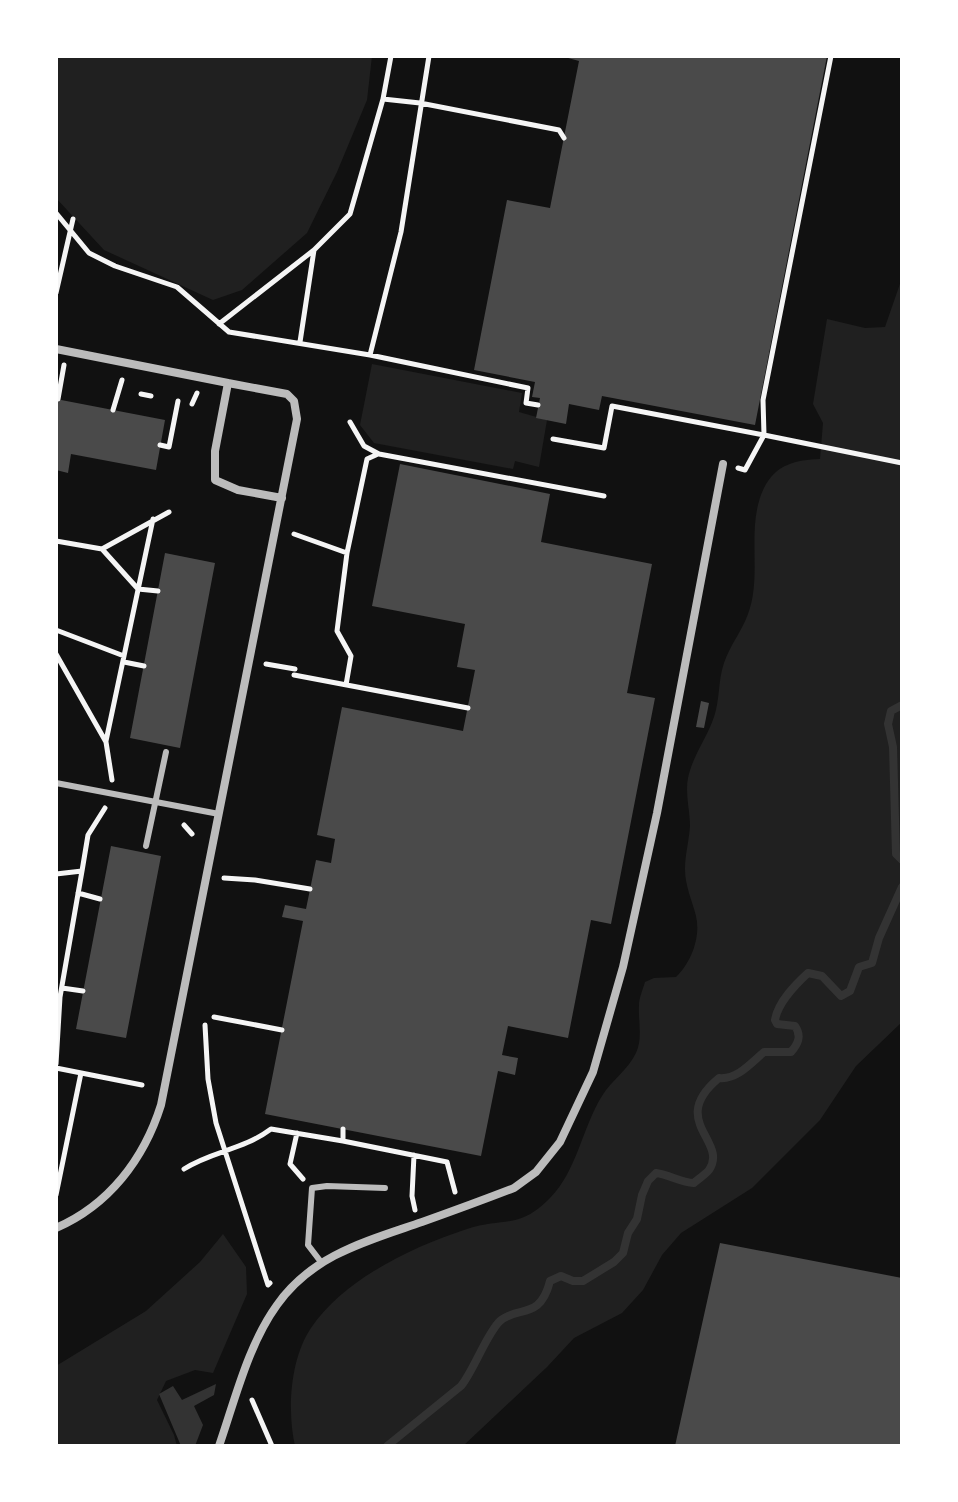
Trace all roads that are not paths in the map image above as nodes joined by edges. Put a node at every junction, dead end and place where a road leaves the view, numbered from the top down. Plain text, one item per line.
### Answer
1 (56, 349) edge
2 (228, 383) junction
3 (723, 464) road end
4 (282, 498) junction
5 (166, 752) dead end
6 (56, 783) edge
7 (156, 801) junction
8 (219, 814) junction
9 (146, 846) dead end
10 (385, 1188) dead end
11 (56, 1228) edge
12 (321, 1262) junction
13 (219, 1446) edge

1 - 2 street
2 - 4 street
2 - 4 street
3 - 12 street
4 - 8 street
5 - 7 lane
6 - 7 lane
7 - 8 lane
7 - 9 lane
8 - 11 street
10 - 12 lane
12 - 13 street

